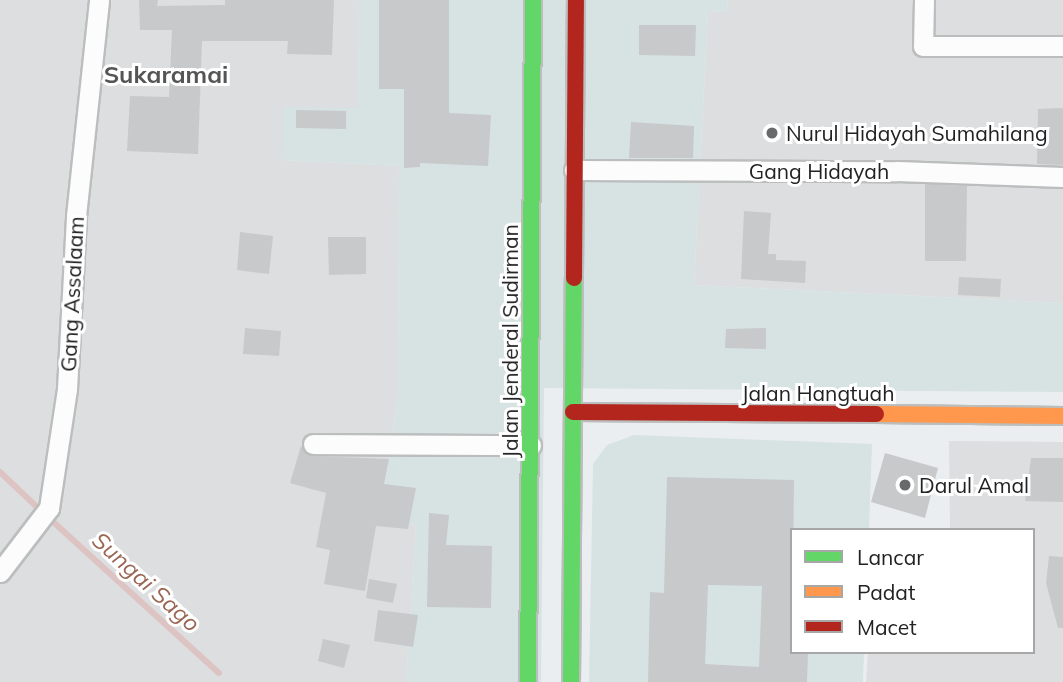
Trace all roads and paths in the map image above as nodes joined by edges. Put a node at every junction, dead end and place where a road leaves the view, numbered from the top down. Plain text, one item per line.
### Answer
1 (99, 0) edge
2 (533, 0) edge
3 (576, 0) edge
4 (925, 0) edge
5 (1063, 46) edge
6 (574, 170) junction
7 (1063, 177) edge
8 (573, 412) junction
9 (1063, 416) edge
10 (313, 444) dead end
11 (531, 445) junction
12 (0, 572) edge
13 (528, 682) edge
14 (571, 682) edge

1 - 12 street, Gang Assalaam
2 - 11 main road, Jalan Jenderal Sudirman
3 - 6 main road
4 - 5 street
6 - 7 street, Gang Hidayah
6 - 8 main road
8 - 9 main road, Jalan Hangtuah
8 - 14 main road
10 - 11 street
11 - 13 main road, Jalan Jenderal Sudirman

